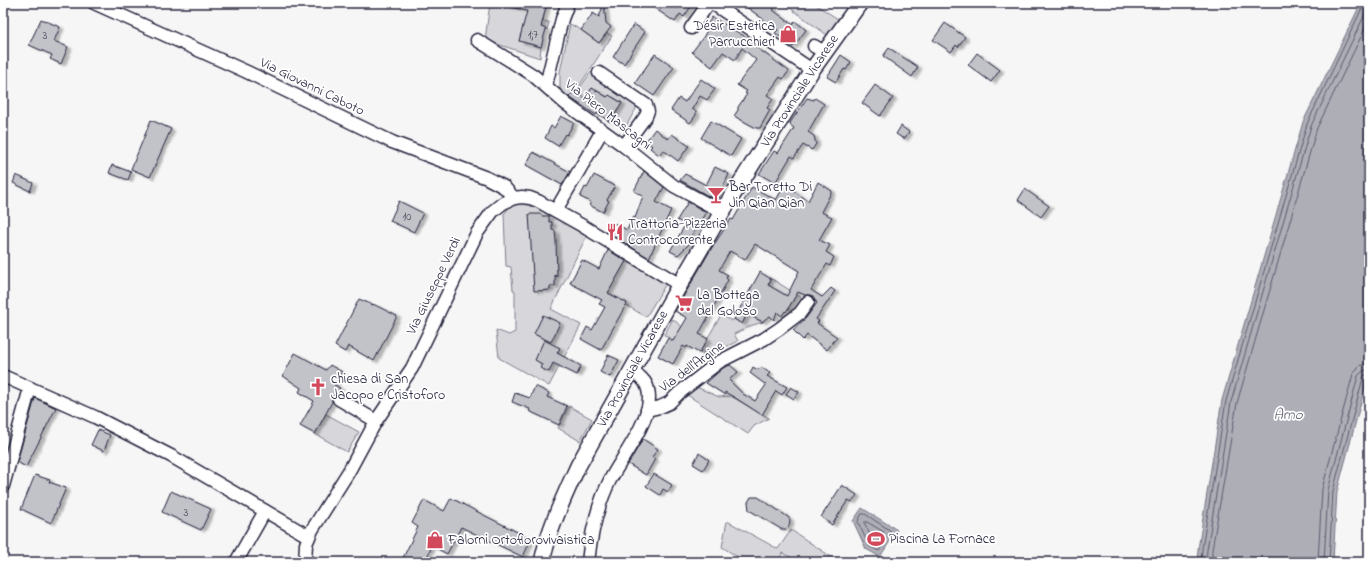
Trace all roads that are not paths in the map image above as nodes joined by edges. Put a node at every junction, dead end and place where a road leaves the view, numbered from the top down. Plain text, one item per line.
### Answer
1 (94, 3) edge
2 (568, 3) edge
3 (710, 3) edge
4 (860, 3) edge
5 (691, 28) dead end
6 (477, 40) dead end
7 (812, 70) junction
8 (599, 73) dead end
9 (546, 85) junction
10 (600, 133) junction
11 (624, 146) junction
12 (514, 198) junction
13 (556, 210) junction
14 (722, 212) junction
15 (680, 285) junction
16 (808, 302) dead end
17 (632, 371) junction
18 (3, 376) edge
19 (30, 388) junction
20 (339, 399) dead end
21 (647, 410) junction
22 (376, 421) junction
23 (3, 486) edge
24 (265, 511) junction
25 (308, 536) junction
26 (236, 562) edge
27 (305, 562) edge
28 (542, 562) edge
29 (588, 562) edge

1 - 12 street, Via Giovanni Caboto
2 - 9 street
3 - 5 street
3 - 7 street
4 - 7 main road, Via Provinciale Vicarese
6 - 9 street, Via Piero Mascagni
7 - 14 main road, Via Provinciale Vicarese
8 - 11 street
9 - 10 street, Via Piero Mascagni
10 - 11 street, Via Piero Mascagni
10 - 13 street
11 - 14 street, Via Piero Mascagni
12 - 13 street
12 - 22 street, Via Giuseppe Verdi
13 - 15 street
14 - 15 main road, Via Provinciale Vicarese
15 - 17 main road, Via Provinciale Vicarese
16 - 21 street, Via dell'Argine
17 - 21 street, Via dell'Argine
17 - 28 main road, Via Provinciale Vicarese
18 - 19 street
19 - 23 street
19 - 24 street
20 - 22 street
21 - 29 street, Via dell'Argine
22 - 25 street, Via Giuseppe Verdi
24 - 25 street
24 - 26 street
25 - 27 street, Via Giuseppe Verdi

